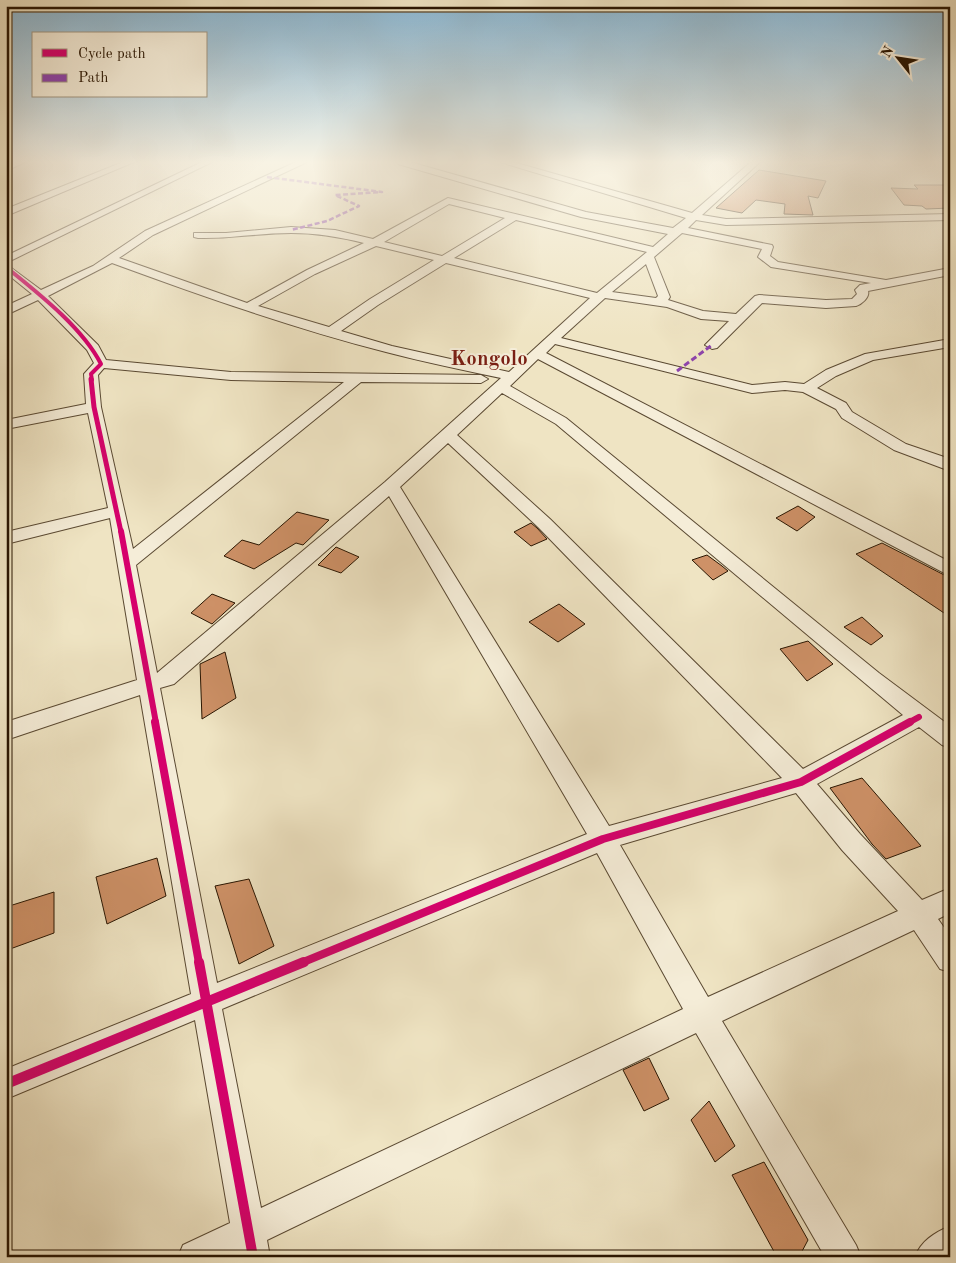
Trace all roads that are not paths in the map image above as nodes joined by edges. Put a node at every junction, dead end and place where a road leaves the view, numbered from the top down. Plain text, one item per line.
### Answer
1 (87, 221) edge
2 (174, 221) edge
3 (413, 221) edge
4 (507, 221) edge
5 (529, 221) edge
6 (619, 221) edge
7 (689, 221) edge
8 (719, 221) edge
9 (907, 221) edge
10 (677, 231) junction
11 (765, 234) junction
12 (198, 235) dead end
13 (376, 242) junction
14 (652, 254) junction
15 (111, 259) junction
16 (444, 259) junction
17 (6, 260) edge
18 (6, 268) edge
19 (950, 271) edge
20 (892, 282) junction
21 (41, 296) junction
22 (601, 296) junction
23 (659, 302) junction
24 (248, 307) junction
25 (6, 311) edge
26 (739, 318) junction
27 (331, 332) junction
28 (553, 340) junction
29 (950, 343) edge
30 (712, 345) dead end
31 (538, 354) junction
32 (101, 364) junction
33 (356, 379) junction
34 (505, 381) junction
35 (806, 388) junction
36 (94, 406) junction
37 (6, 425) edge
38 (448, 435) junction
39 (950, 466) edge
40 (391, 486) junction
41 (117, 511) junction
42 (6, 538) edge
43 (126, 564) junction
44 (950, 570) edge
45 (149, 684) junction
46 (919, 717) junction
47 (6, 731) edge
48 (950, 739) edge
49 (801, 782) junction
50 (603, 839) junction
51 (950, 900) edge
52 (919, 915) junction
53 (950, 959) edge
54 (207, 1003) junction
55 (702, 1015) junction
56 (6, 1084) edge
57 (950, 1243) edge
58 (250, 1244) edge
59 (195, 1257) edge
60 (844, 1257) edge
61 (932, 1257) edge

1 - 17 street
2 - 15 street
3 - 13 street
4 - 16 street
5 - 14 street
6 - 10 street
7 - 10 street
8 - 11 street
9 - 11 street
10 - 11 street
10 - 14 street
11 - 20 street
12 - 13 street
13 - 16 street
13 - 24 street
14 - 22 street
14 - 23 street
15 - 21 street
15 - 24 street
16 - 22 street
16 - 27 street
18 - 21 street
19 - 20 street
20 - 26 street
21 - 25 street
21 - 32 street
22 - 23 street
22 - 28 street
23 - 26 street
24 - 27 street
26 - 30 street
27 - 34 street
28 - 31 street
28 - 35 street
29 - 35 street
31 - 34 street
31 - 44 street
32 - 33 street
32 - 36 street
33 - 34 street
33 - 43 street
34 - 38 street
34 - 46 street
35 - 39 street
36 - 37 street
36 - 41 street
38 - 40 street
38 - 49 street
40 - 45 street
40 - 50 street
41 - 42 street
41 - 43 street
43 - 45 street
45 - 47 street
45 - 54 street
46 - 48 street
46 - 49 street
49 - 50 street
49 - 52 street
50 - 54 street
50 - 55 street
51 - 52 street
52 - 53 street
52 - 55 street
54 - 56 street
54 - 58 street
55 - 58 street
55 - 60 street
57 - 61 street
58 - 59 street

